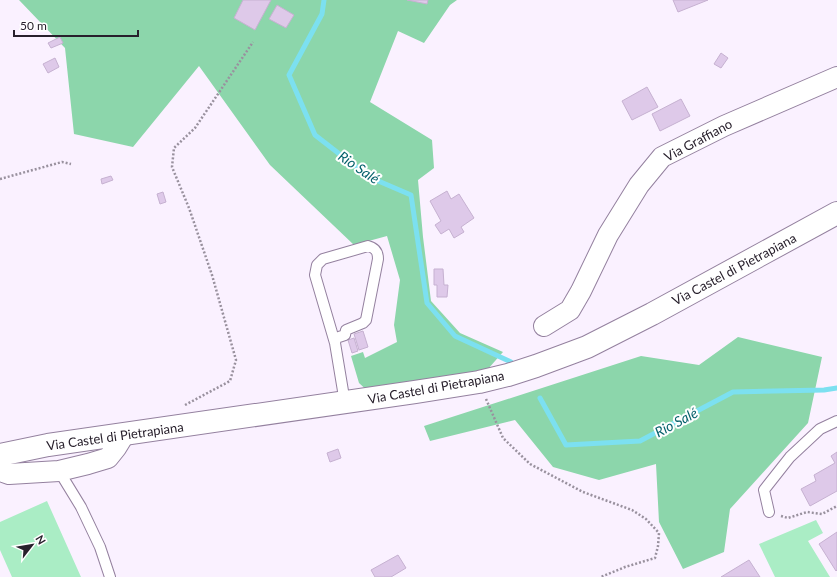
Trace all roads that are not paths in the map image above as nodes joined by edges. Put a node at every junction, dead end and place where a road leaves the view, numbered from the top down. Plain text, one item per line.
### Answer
1 (837, 77) edge
2 (837, 213) edge
3 (544, 326) dead end
4 (335, 343) junction
5 (345, 403) junction
6 (837, 421) edge
7 (124, 435) junction
8 (0, 455) edge
9 (0, 471) edge
10 (59, 471) junction
11 (769, 512) road end
12 (110, 577) edge

1 - 3 street, Via Graffiano
2 - 5 main road, Via Castel di Pietrapiana
4 - 4 lane
4 - 5 lane
5 - 7 main road, Via Castel di Pietrapiana
6 - 11 lane
7 - 8 main road, Via Castel di Pietrapiana
7 - 10 street
9 - 10 street
10 - 12 lane

